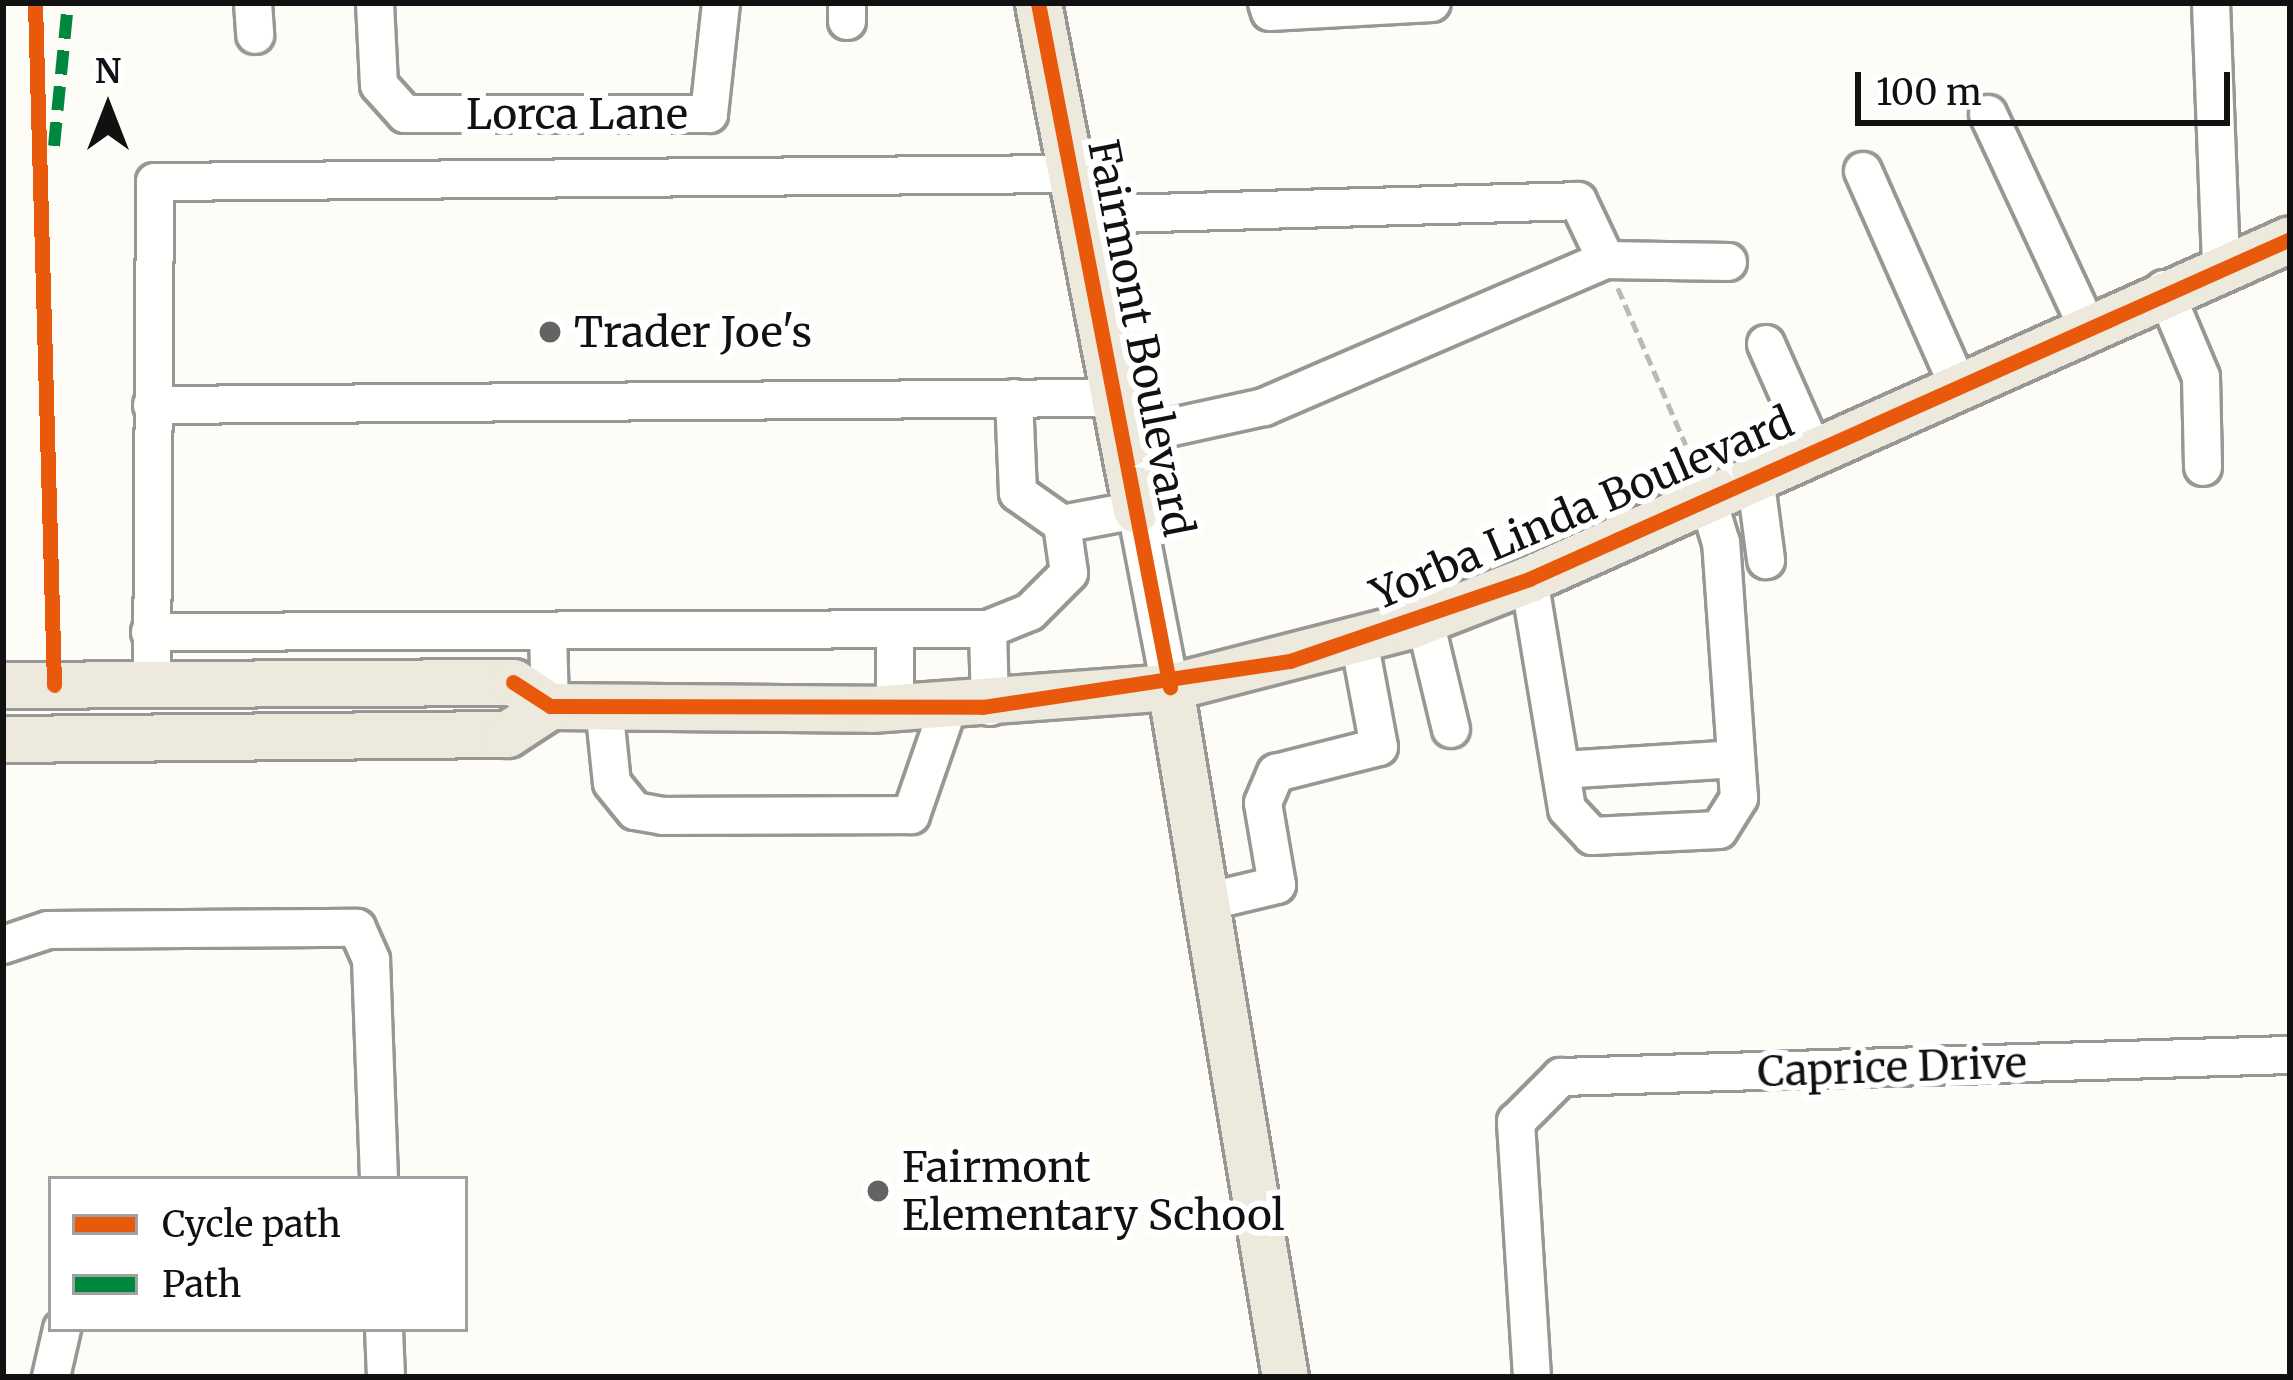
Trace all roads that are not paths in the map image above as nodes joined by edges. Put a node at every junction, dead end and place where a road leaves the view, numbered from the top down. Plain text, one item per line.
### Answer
1 (375, 3) edge
2 (721, 3) edge
3 (1038, 3) edge
4 (1432, 3) edge
5 (2211, 3) edge
6 (1269, 7) edge
7 (1988, 114) dead end
8 (1863, 171) dead end
9 (1078, 194) junction
10 (2290, 238) edge
11 (1606, 260) junction
12 (1728, 262) dead end
13 (2221, 263) junction
14 (2164, 289) junction
15 (2086, 324) junction
16 (1766, 344) dead end
17 (1957, 383) junction
18 (1014, 398) junction
19 (152, 405) junction
20 (1118, 418) junction
21 (1813, 449) junction
22 (2203, 467) dead end
23 (1754, 476) junction
24 (1707, 497) junction
25 (1136, 510) junction
26 (1061, 524) junction
27 (1766, 560) dead end
28 (1529, 579) junction
29 (1425, 621) junction
30 (895, 629) junction
31 (988, 629) junction
32 (548, 631) junction
33 (150, 632) junction
34 (1360, 640) junction
35 (3, 685) edge
36 (68, 685) junction
37 (152, 685) junction
38 (1171, 687) junction
39 (550, 706) junction
40 (604, 706) junction
41 (969, 707) junction
42 (895, 709) junction
43 (1451, 729) dead end
44 (3, 739) edge
45 (70, 739) junction
46 (1736, 759) junction
47 (1561, 770) junction
48 (1206, 902) junction
49 (3, 945) edge
50 (2290, 1055) edge
51 (379, 1176) edge
52 (61, 1332) edge
53 (384, 1332) edge
54 (51, 1377) edge
55 (386, 1377) edge
56 (1285, 1377) edge
57 (1532, 1377) edge

1 - 2 street, Lorca Lane
3 - 9 main road, Fairmont Boulevard
4 - 6 street
5 - 13 street
7 - 15 street
8 - 17 street
9 - 11 street
9 - 19 street
9 - 20 main road, Fairmont Boulevard
10 - 13 main road, Yorba Linda Boulevard
11 - 12 street
11 - 20 street
13 - 14 main road, Yorba Linda Boulevard
14 - 15 main road, Yorba Linda Boulevard
14 - 22 street
15 - 17 main road, Yorba Linda Boulevard
16 - 21 street
17 - 21 main road, Yorba Linda Boulevard
18 - 19 street
18 - 20 street
18 - 26 street
19 - 33 street
20 - 25 main road, Fairmont Boulevard
21 - 23 main road, Yorba Linda Boulevard
23 - 24 main road, Yorba Linda Boulevard
23 - 27 street
24 - 28 main road, Yorba Linda Boulevard
24 - 46 street
25 - 26 street
25 - 38 street, Fairmont Boulevard
26 - 31 street
28 - 29 main road, Yorba Linda Boulevard
28 - 47 street
29 - 34 main road, Yorba Linda Boulevard
29 - 43 street
30 - 31 street
30 - 32 street
30 - 42 street
31 - 41 street
32 - 33 street
32 - 39 street
33 - 37 street
34 - 38 main road, Yorba Linda Boulevard
34 - 48 street
35 - 36 main road, Yorba Linda Boulevard
36 - 37 main road, Yorba Linda Boulevard
36 - 45 main road
37 - 39 main road, Yorba Linda Boulevard
38 - 41 main road, Yorba Linda Boulevard
38 - 48 main road, Fairmont Boulevard
39 - 40 main road, Yorba Linda Boulevard
39 - 45 main road, Yorba Linda Boulevard
40 - 41 street
40 - 42 main road, Yorba Linda Boulevard
41 - 42 main road, Yorba Linda Boulevard
44 - 45 main road, Yorba Linda Boulevard
46 - 47 street
46 - 47 street
48 - 56 main road, Fairmont Boulevard
49 - 51 street
50 - 57 street, Caprice Drive
52 - 54 street
53 - 55 street

